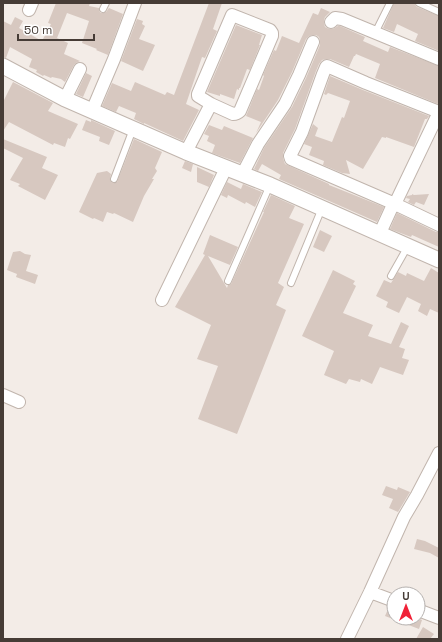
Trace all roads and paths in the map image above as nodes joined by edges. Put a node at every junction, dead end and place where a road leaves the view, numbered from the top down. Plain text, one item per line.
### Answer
1 (134, 3) edge
2 (390, 3) edge
3 (418, 3) edge
4 (439, 12) edge
5 (331, 22) dead end
6 (375, 33) junction
7 (313, 42) dead end
8 (439, 59) edge
9 (3, 66) edge
10 (80, 70) dead end
11 (65, 99) junction
12 (209, 108) junction
13 (92, 110) junction
14 (133, 130) junction
15 (186, 152) junction
16 (226, 168) junction
17 (242, 174) junction
18 (114, 179) dead end
19 (270, 185) junction
20 (393, 207) junction
21 (322, 208) junction
22 (439, 225) edge
23 (380, 233) junction
24 (408, 246) junction
25 (439, 260) edge
26 (391, 276) dead end
27 (228, 281) dead end
28 (292, 283) dead end
29 (162, 300) dead end
30 (3, 395) edge
31 (19, 402) dead end
32 (439, 453) edge
33 (370, 592) junction
34 (386, 598) edge
35 (426, 613) edge
36 (439, 618) edge
37 (347, 639) edge

1 - 13 street
2 - 6 lane
3 - 4 lane
5 - 6 street
6 - 8 street
7 - 17 street
9 - 11 street
10 - 11 street
11 - 13 street
12 - 12 street
12 - 15 street
13 - 14 street
14 - 15 street
14 - 18 lane
15 - 16 street
16 - 17 street
16 - 29 street
17 - 19 street
19 - 21 street
19 - 27 lane
20 - 20 street
20 - 22 street
20 - 23 street
21 - 23 street
21 - 28 lane
23 - 24 street
24 - 25 street
24 - 26 lane
30 - 31 street
32 - 33 street
33 - 34 street
33 - 37 street
35 - 36 street

